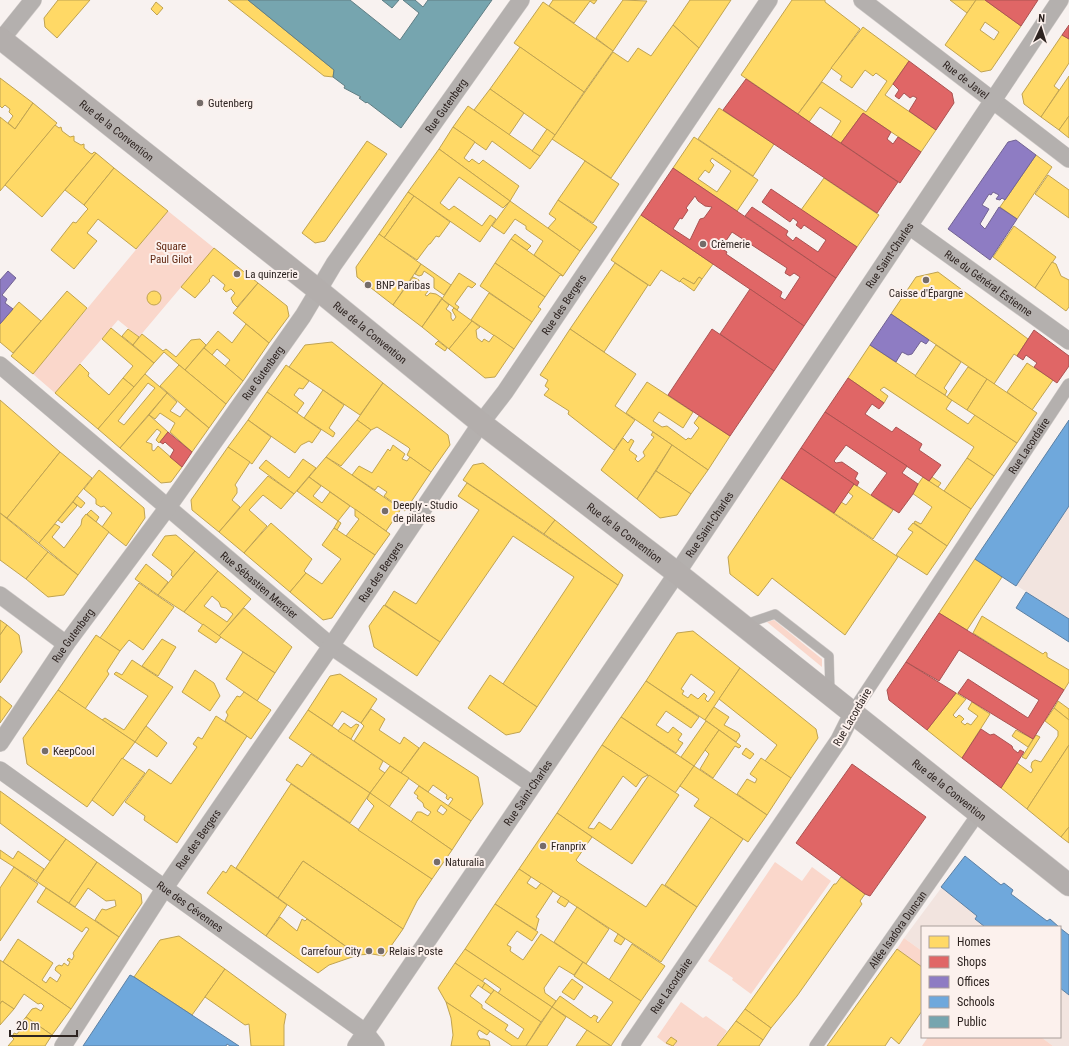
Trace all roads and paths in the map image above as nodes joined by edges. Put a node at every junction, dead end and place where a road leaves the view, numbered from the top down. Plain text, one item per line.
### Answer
1 (33, 0) edge
2 (521, 0) edge
3 (769, 0) edge
4 (862, 0) edge
5 (1060, 0) edge
6 (0, 39) edge
7 (993, 101) junction
8 (1069, 159) edge
9 (909, 226) junction
10 (318, 290) junction
11 (1069, 340) edge
12 (0, 365) edge
13 (1069, 385) edge
14 (481, 423) junction
15 (168, 507) junction
16 (677, 573) junction
17 (0, 595) edge
18 (743, 625) junction
19 (66, 644) junction
20 (331, 646) junction
21 (830, 694) junction
22 (853, 712) junction
23 (0, 743) edge
24 (0, 770) edge
25 (533, 785) junction
26 (979, 813) junction
27 (1069, 885) edge
28 (164, 889) junction
29 (361, 1039) edge
30 (63, 1046) edge
31 (376, 1046) edge
32 (630, 1046) edge
33 (816, 1046) edge

1 - 6 street
2 - 10 street, Rue Gutenberg
3 - 14 street, Rue des Bergers
4 - 7 street, Rue de Javel
5 - 7 street, Rue Saint-Charles
6 - 10 main road, Rue de la Convention
7 - 8 street, Rue de Javel
7 - 9 street, Rue Saint-Charles
9 - 11 street, Rue du Général Estienne
9 - 16 street, Rue Saint-Charles
10 - 14 main road, Rue de la Convention
10 - 15 street, Rue Gutenberg
12 - 15 street, Rue Sébastien Mercier
13 - 22 street, Rue Lacordaire
14 - 16 main road, Rue de la Convention
14 - 20 street, Rue des Bergers
15 - 19 street, Rue Gutenberg
15 - 20 street, Rue Sébastien Mercier
16 - 18 main road, Rue de la Convention
16 - 25 street, Rue Saint-Charles
17 - 19 street
18 - 21 main road, Rue de la Convention
18 - 21 lane
19 - 23 street, Rue Gutenberg
20 - 25 street, Rue Sébastien Mercier
20 - 28 street, Rue des Bergers
21 - 22 main road, Rue de la Convention
22 - 26 main road, Rue de la Convention
22 - 32 street, Rue Lacordaire
24 - 28 street, Rue des Cévennes
25 - 29 street, Rue Saint-Charles
26 - 27 main road, Rue de la Convention
26 - 33 street, Allée Isadora Duncan
28 - 29 street, Rue des Cévennes
28 - 30 street, Rue des Bergers
29 - 31 street, Rue des Cévennes

